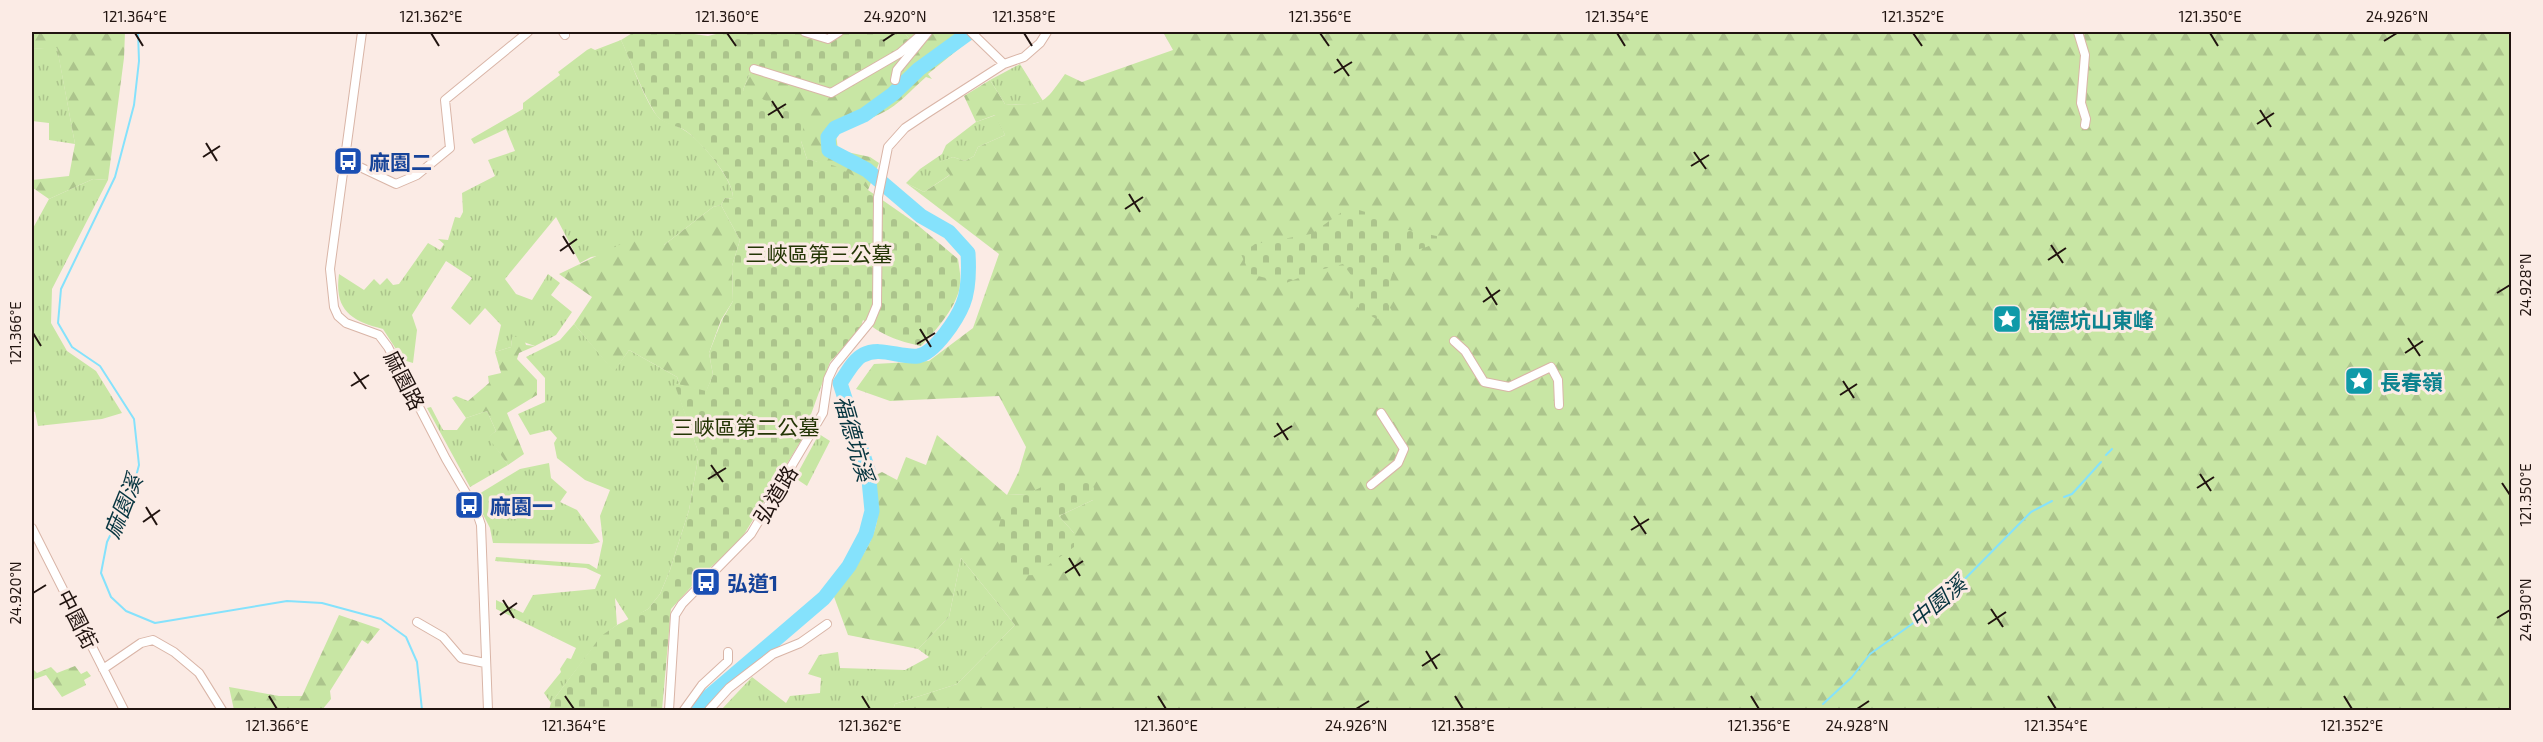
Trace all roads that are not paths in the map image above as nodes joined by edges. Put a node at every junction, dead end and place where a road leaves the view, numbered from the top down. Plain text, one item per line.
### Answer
1 (362, 32) edge
2 (528, 32) edge
3 (805, 32) edge
4 (839, 32) edge
5 (924, 32) edge
6 (928, 32) edge
7 (1047, 32) edge
8 (2078, 32) edge
9 (974, 34) edge
10 (1004, 64) junction
11 (754, 69) dead end
12 (895, 80) dead end
13 (2085, 125) dead end
14 (345, 160) junction
15 (1454, 341) dead end
16 (1559, 405) dead end
17 (1381, 413) dead end
18 (1371, 485) dead end
19 (32, 528) edge
20 (417, 622) dead end
21 (827, 624) dead end
22 (728, 652) dead end
23 (485, 663) junction
24 (103, 669) junction
25 (124, 711) edge
26 (222, 711) edge
27 (488, 711) edge
28 (669, 711) edge
29 (684, 711) edge
30 (709, 711) edge

1 - 14 street, 麻園路
2 - 14 street
3 - 4 street
5 - 11 street
6 - 12 street
7 - 10 street
8 - 13 street
9 - 10 street
10 - 28 street, 弘道路
14 - 23 street, 麻園路
15 - 16 street
17 - 18 street
19 - 24 street, 中園街
20 - 23 street
21 - 30 street
22 - 29 street
23 - 27 street, 麻園路
24 - 25 street, 中園街
24 - 26 street

